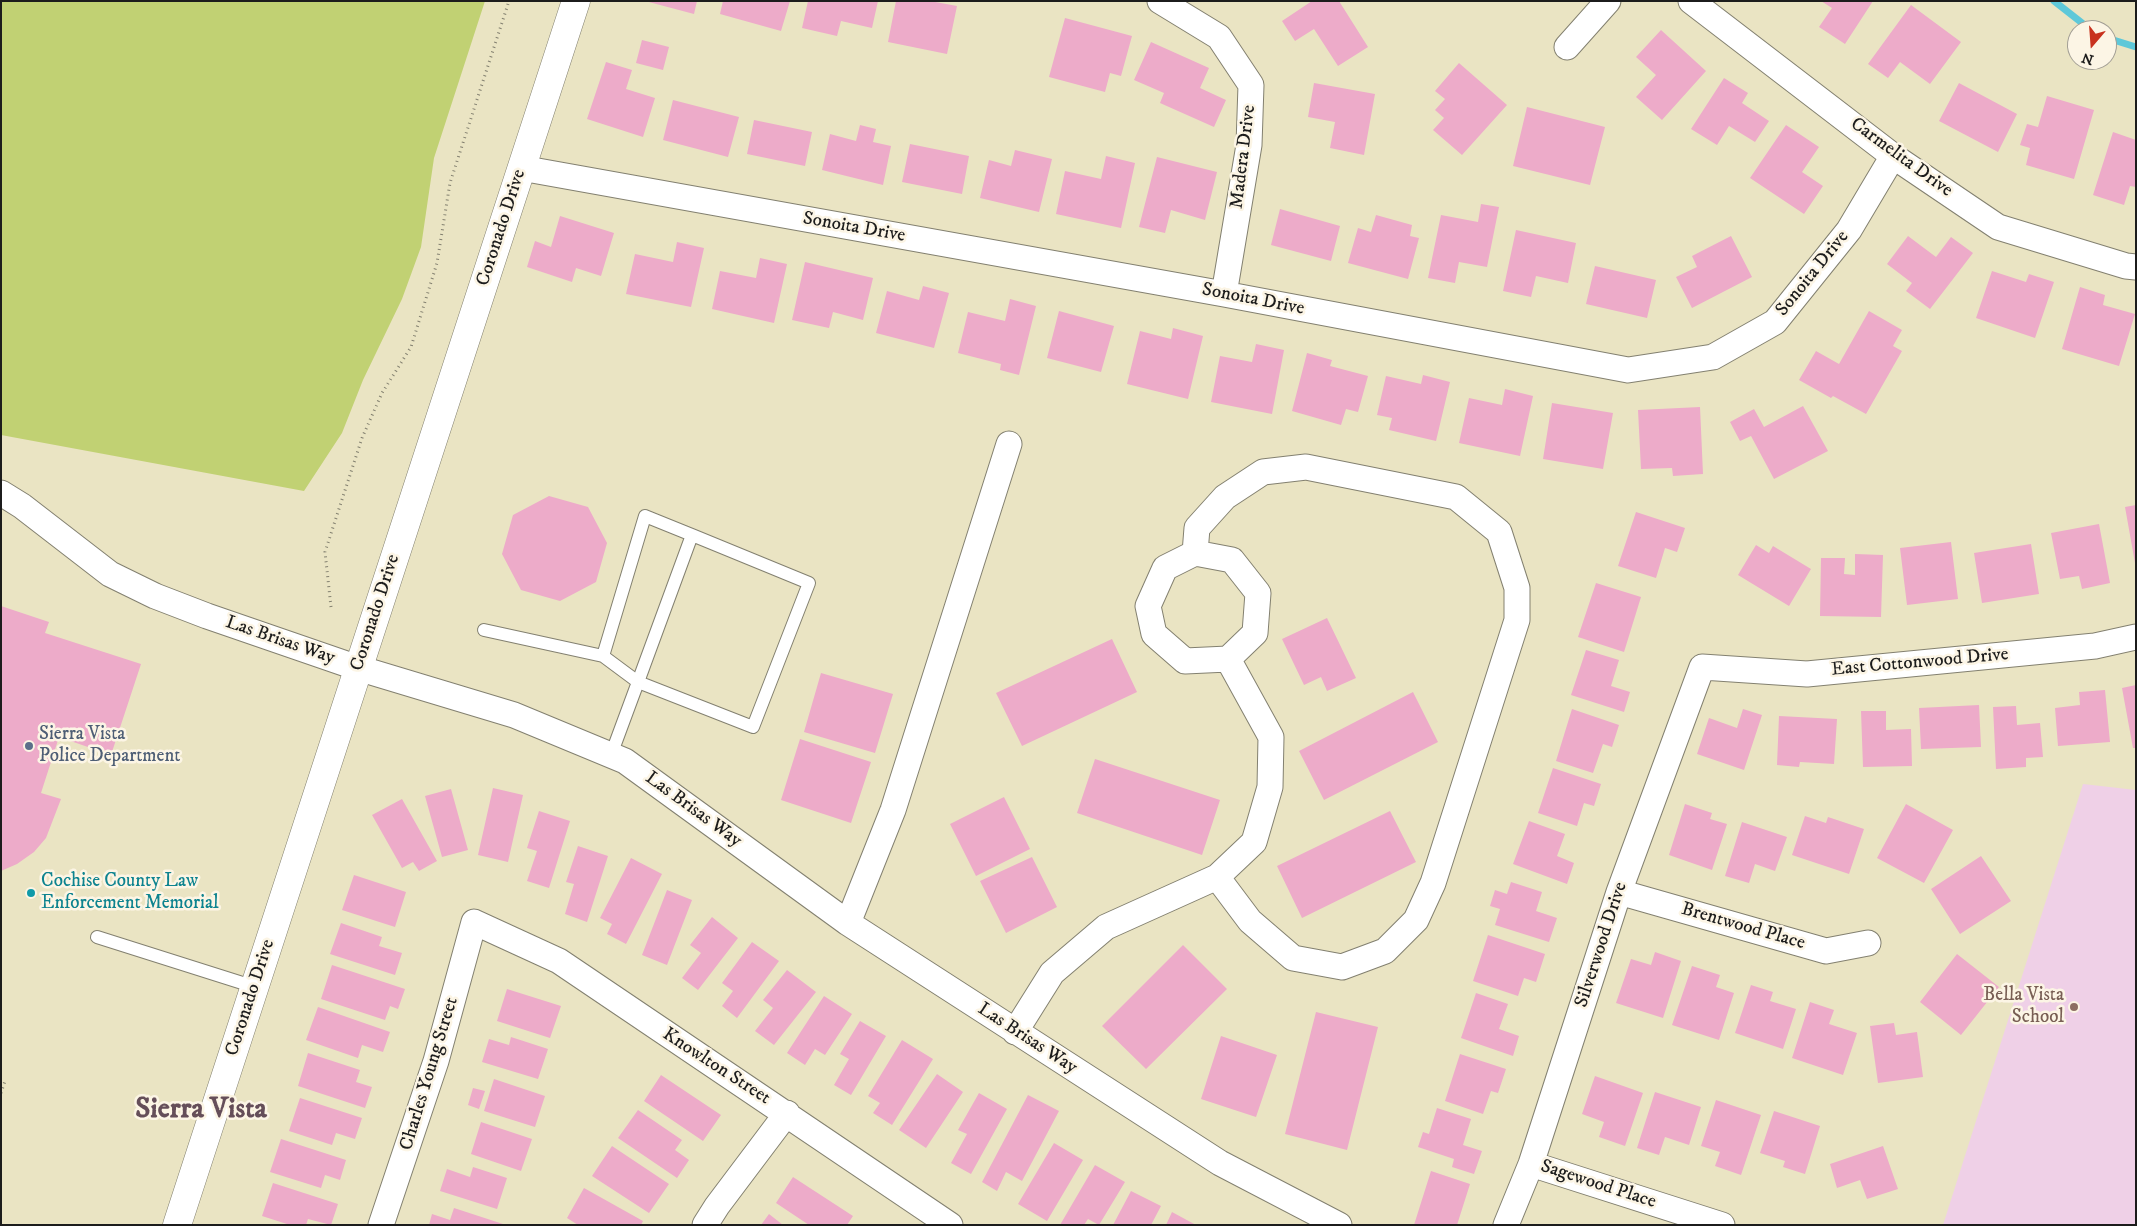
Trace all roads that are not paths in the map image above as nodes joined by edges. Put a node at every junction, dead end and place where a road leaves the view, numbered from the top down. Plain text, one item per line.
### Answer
1 (576, 1) edge
2 (1160, 1) edge
3 (1608, 1) edge
4 (1691, 1) edge
5 (1567, 47) dead end
6 (1894, 156) junction
7 (521, 168) junction
8 (2136, 267) edge
9 (1224, 294) junction
10 (1009, 444) dead end
11 (1, 493) edge
12 (692, 535) junction
13 (1195, 553) junction
14 (484, 630) dead end
15 (2136, 636) edge
16 (602, 656) junction
17 (1228, 659) junction
18 (1702, 667) joint
19 (358, 668) junction
20 (638, 682) junction
21 (611, 755) junction
22 (1217, 877) junction
23 (1619, 892) junction
24 (474, 922) joint
25 (848, 923) junction
26 (97, 937) dead end
27 (1868, 943) dead end
28 (255, 987) junction
29 (1015, 1032) junction
30 (787, 1113) junction
31 (1531, 1164) junction
32 (177, 1225) edge
33 (381, 1225) edge
34 (705, 1225) edge
35 (950, 1225) edge
36 (1339, 1225) edge
37 (1506, 1225) edge
38 (1722, 1225) edge

1 - 7 street, Coronado Drive
2 - 9 street, Madera Drive
3 - 5 street
4 - 6 street, Carmelita Drive
6 - 8 street, Carmelita Drive
6 - 9 street, Sonoita Drive
7 - 9 street, Sonoita Drive
7 - 19 street, Coronado Drive
10 - 25 street
11 - 19 street, Las Brisas Way
12 - 16 lane
12 - 20 lane
12 - 20 lane
13 - 17 street
13 - 17 street
13 - 22 street
14 - 16 lane
15 - 18 street, East Cottonwood Drive
16 - 20 lane
17 - 22 street
18 - 23 street, Silverwood Drive
19 - 21 street, Las Brisas Way
19 - 28 street, Coronado Drive
20 - 21 lane
21 - 25 street, Las Brisas Way
22 - 29 street
23 - 27 street, Brentwood Place
23 - 31 street, Silverwood Drive
24 - 30 street, Knowlton Street
24 - 33 street, Charles Young Street
25 - 29 street, Las Brisas Way
26 - 28 lane
28 - 32 street, Coronado Drive
29 - 36 street, Las Brisas Way
30 - 34 street
30 - 35 street, Knowlton Street
31 - 37 street, Silverwood Drive
31 - 38 street, Sagewood Place

